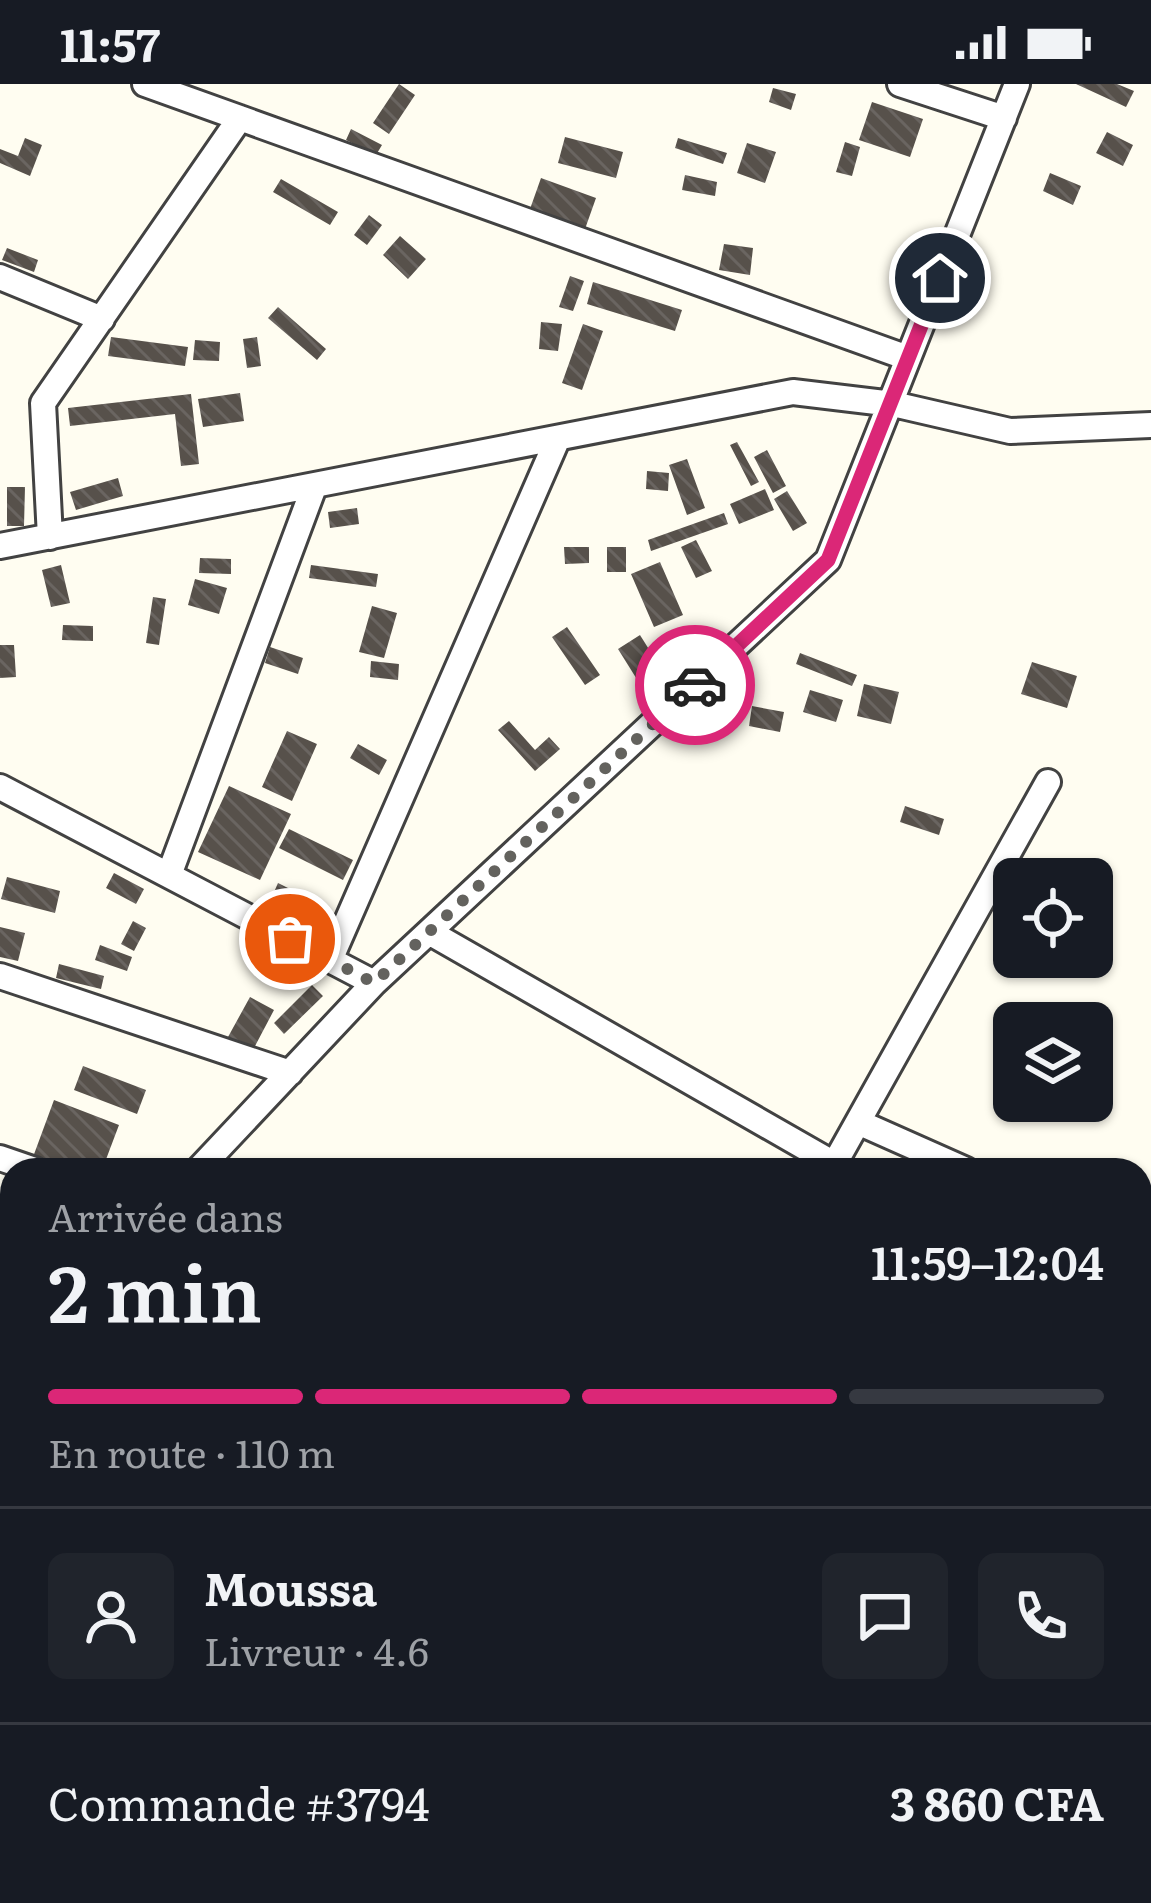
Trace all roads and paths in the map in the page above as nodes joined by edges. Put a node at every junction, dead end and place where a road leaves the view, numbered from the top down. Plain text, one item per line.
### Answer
1 (145, 84) edge
2 (900, 84) edge
3 (1017, 84) edge
4 (240, 118) junction
5 (1004, 118) junction
6 (0, 277) edge
7 (102, 319) junction
8 (908, 358) junction
9 (893, 404) junction
10 (1151, 425) edge
11 (558, 438) junction
12 (314, 487) junction
13 (50, 537) junction
14 (0, 546) edge
15 (1048, 782) dead end
16 (0, 788) edge
17 (169, 875) junction
18 (429, 932) junction
19 (330, 960) junction
20 (0, 976) edge
21 (374, 983) junction
22 (290, 1073) junction
23 (858, 1122) junction
24 (209, 1158) edge
25 (817, 1158) edge
26 (837, 1158) edge
27 (939, 1158) edge

1 - 4 street
2 - 5 street
3 - 5 street
4 - 7 street
4 - 8 street
5 - 8 street
6 - 7 street
7 - 13 street
8 - 9 street
9 - 10 street
9 - 11 street
9 - 18 street
11 - 12 street
11 - 19 street
12 - 13 street
12 - 17 street
13 - 14 street
15 - 23 street
16 - 17 street
17 - 19 street
18 - 21 street
18 - 25 street
19 - 21 street
20 - 22 street
21 - 22 street
22 - 24 street
23 - 26 street
23 - 27 street

